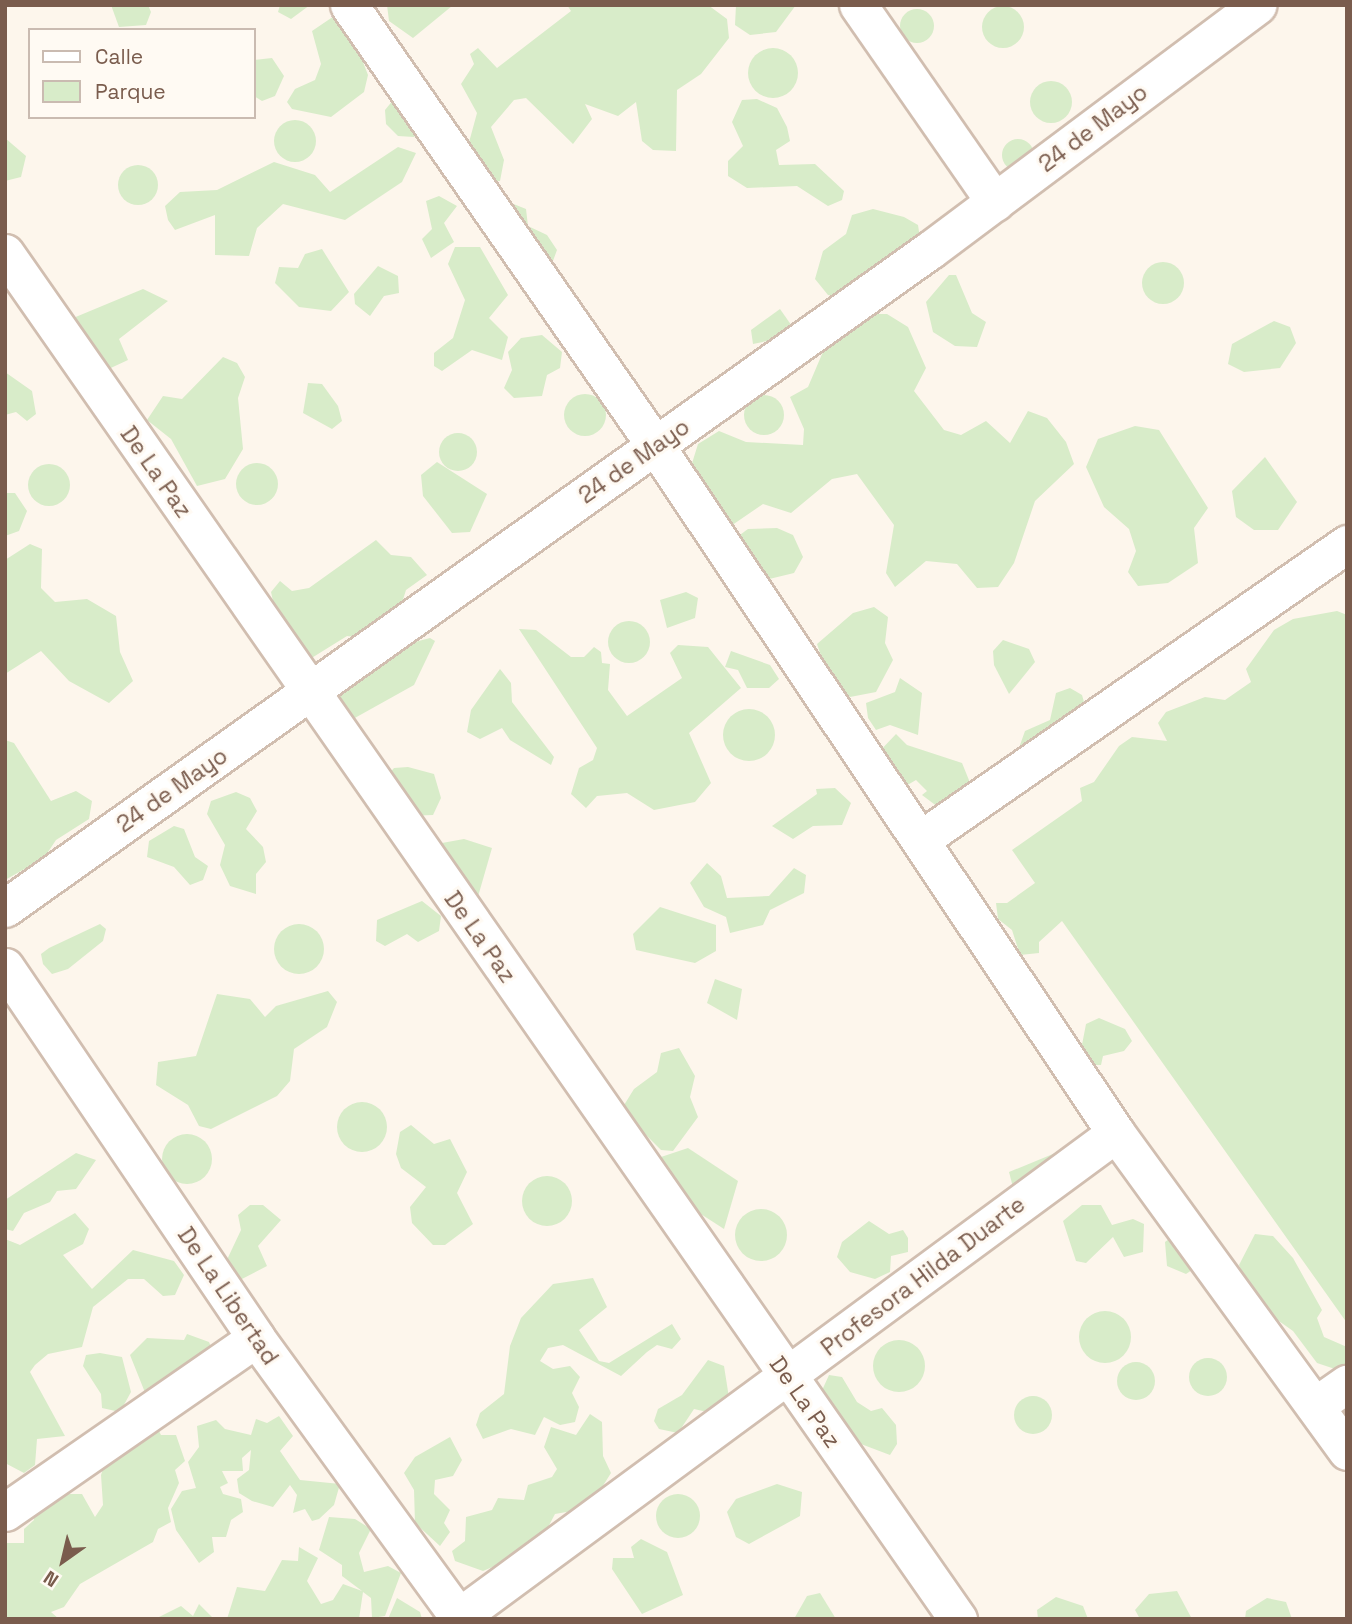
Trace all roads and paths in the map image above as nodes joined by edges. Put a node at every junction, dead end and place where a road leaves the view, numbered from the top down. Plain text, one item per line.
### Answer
1 (349, 5) edge
2 (858, 5) edge
3 (1257, 5) edge
4 (995, 202) junction
5 (5, 253) edge
6 (655, 445) junction
7 (1347, 544) edge
8 (309, 692) junction
9 (920, 841) junction
10 (5, 908) edge
11 (5, 967) edge
12 (1116, 1133) junction
13 (256, 1338) junction
14 (787, 1377) junction
15 (1347, 1384) edge
16 (1315, 1406) junction
17 (1347, 1451) edge
18 (5, 1512) edge
19 (459, 1618) edge
20 (958, 1619) edge

1 - 6 street
2 - 4 street
3 - 4 street, 24 de Mayo
4 - 6 street, 24 de Mayo
5 - 8 street, De La Paz
6 - 8 street, 24 de Mayo
6 - 9 street
7 - 9 street
8 - 10 street, 24 de Mayo
8 - 14 street, De La Paz
9 - 12 street
11 - 13 street, De La Libertad
12 - 14 street, Profesora Hilda Duarte
12 - 16 street
13 - 18 street
13 - 19 street, De La Libertad
14 - 19 street, Profesora Hilda Duarte
14 - 20 street, De La Paz
15 - 16 street
16 - 17 street

